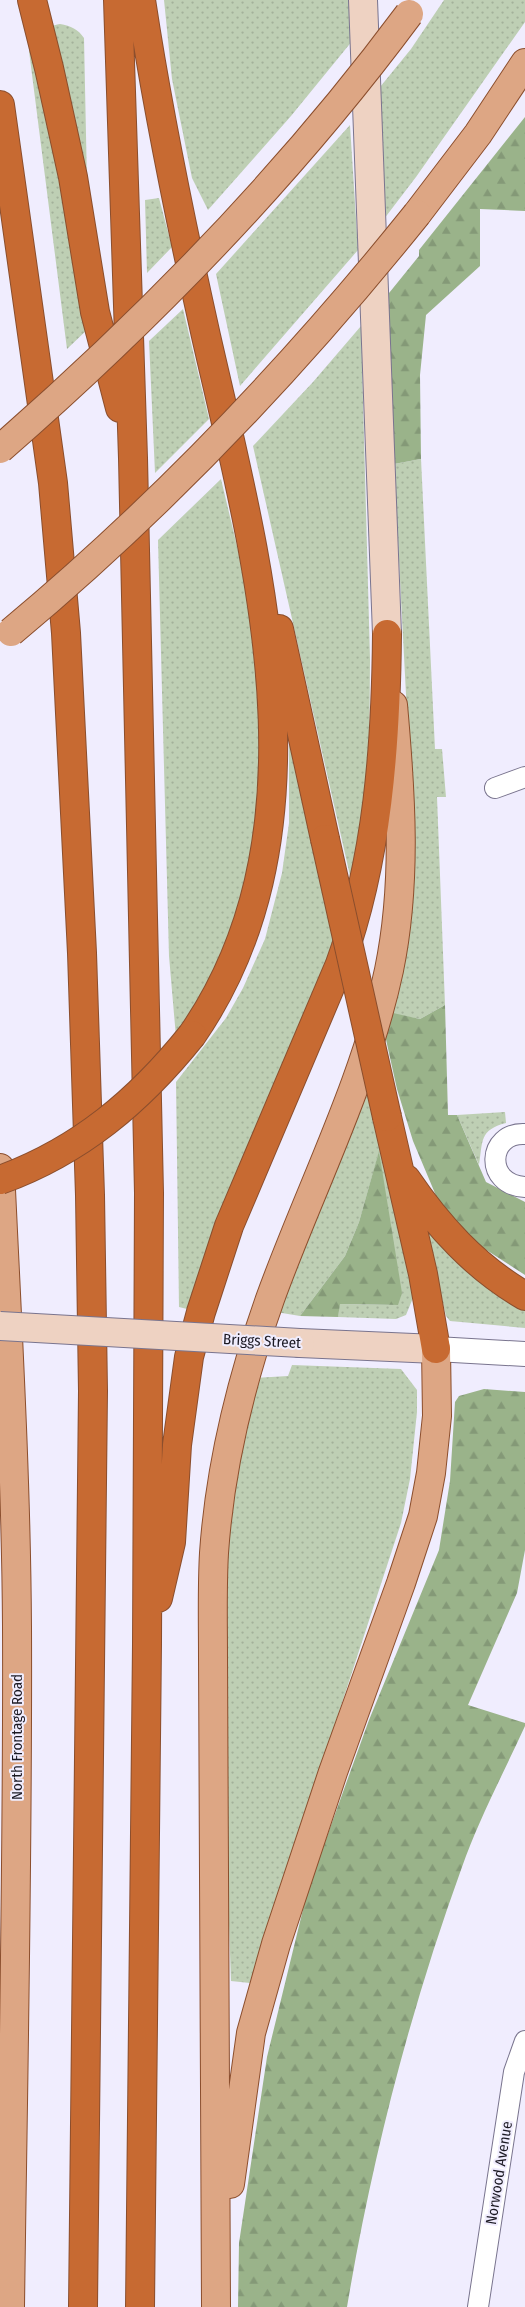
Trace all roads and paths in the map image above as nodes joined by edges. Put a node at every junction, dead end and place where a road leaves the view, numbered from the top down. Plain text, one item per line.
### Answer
1 (32, 0) edge
2 (118, 0) edge
3 (141, 0) edge
4 (363, 0) edge
5 (414, 7) edge
6 (525, 63) edge
7 (0, 105) edge
8 (88, 368) junction
9 (0, 429) edge
10 (0, 450) edge
11 (133, 458) junction
12 (252, 537) junction
13 (387, 634) junction
14 (4, 637) edge
15 (525, 777) edge
16 (494, 788) dead end
17 (525, 1134) edge
18 (398, 1167) junction
19 (0, 1168) edge
20 (0, 1180) edge
21 (525, 1187) edge
22 (525, 1296) edge
23 (0, 1326) edge
24 (436, 1350) junction
25 (525, 1354) edge
26 (16, 1589) junction
27 (147, 1644) junction
28 (0, 1658) edge
29 (0, 1979) edge
30 (14, 2040) junction
31 (525, 2041) edge
32 (10, 2307) edge
33 (83, 2307) edge
34 (140, 2307) edge
35 (217, 2307) edge
36 (478, 2307) edge

1 - 11 highway
2 - 11 highway
3 - 12 highway
4 - 13 main road
5 - 8 main road, bridge
6 - 14 main road, bridge
7 - 33 highway
8 - 9 main road, bridge
8 - 10 main road, bridge
11 - 27 highway
12 - 18 highway, bridge
12 - 20 highway, bridge
13 - 27 highway
13 - 35 main road
15 - 16 street
17 - 21 street
18 - 22 highway
18 - 24 highway
19 - 26 main road, North Frontage Road
23 - 24 main road, Briggs Street, bridge
24 - 25 street, Briggs Street
24 - 35 main road
26 - 28 main road
26 - 30 main road, North Frontage Road
27 - 34 highway
29 - 30 main road
30 - 32 main road, North Frontage Road
31 - 36 street, Norwood Avenue

